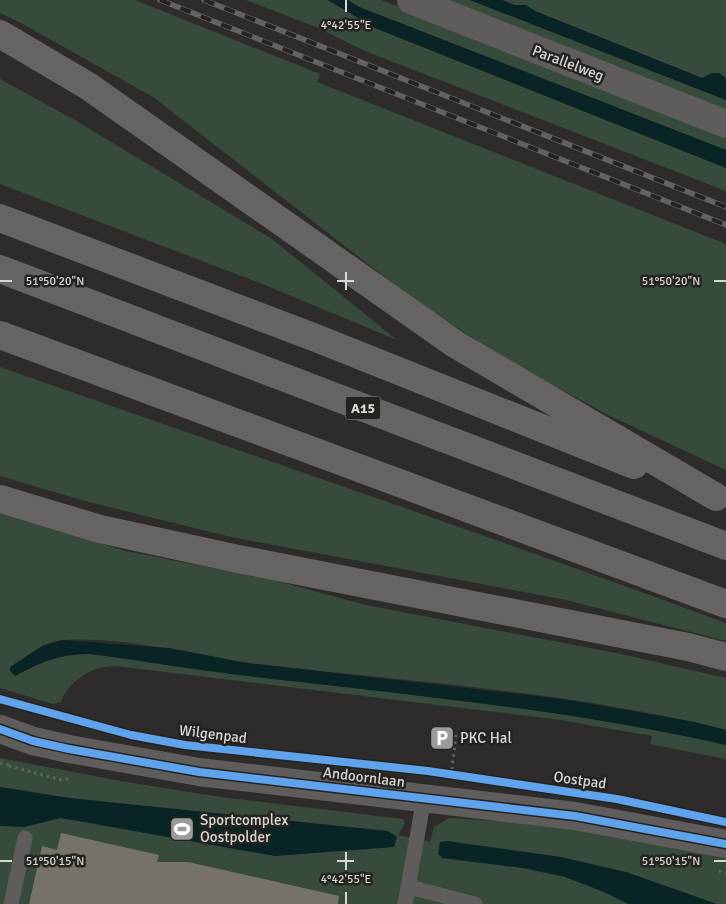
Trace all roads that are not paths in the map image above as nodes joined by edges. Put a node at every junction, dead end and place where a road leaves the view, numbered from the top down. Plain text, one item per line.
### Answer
1 (411, 0) edge
2 (0, 34) edge
3 (726, 124) edge
4 (0, 218) edge
5 (0, 269) edge
6 (0, 334) edge
7 (0, 499) edge
8 (721, 499) edge
9 (726, 546) edge
10 (726, 604) edge
11 (726, 657) edge
12 (0, 729) edge
13 (424, 798) junction
14 (26, 838) dead end
15 (726, 844) edge
16 (409, 887) junction
17 (11, 904) edge
18 (405, 904) edge
19 (475, 904) edge

1 - 3 street, Parallelweg
2 - 8 highway
4 - 8 highway
5 - 9 highway, A15
6 - 10 highway
7 - 11 highway
12 - 13 street, Andoornlaan
13 - 15 street, Andoornlaan
13 - 16 lane, Andoornlaan
14 - 17 lane
16 - 18 lane, Andoornlaan
16 - 19 lane

